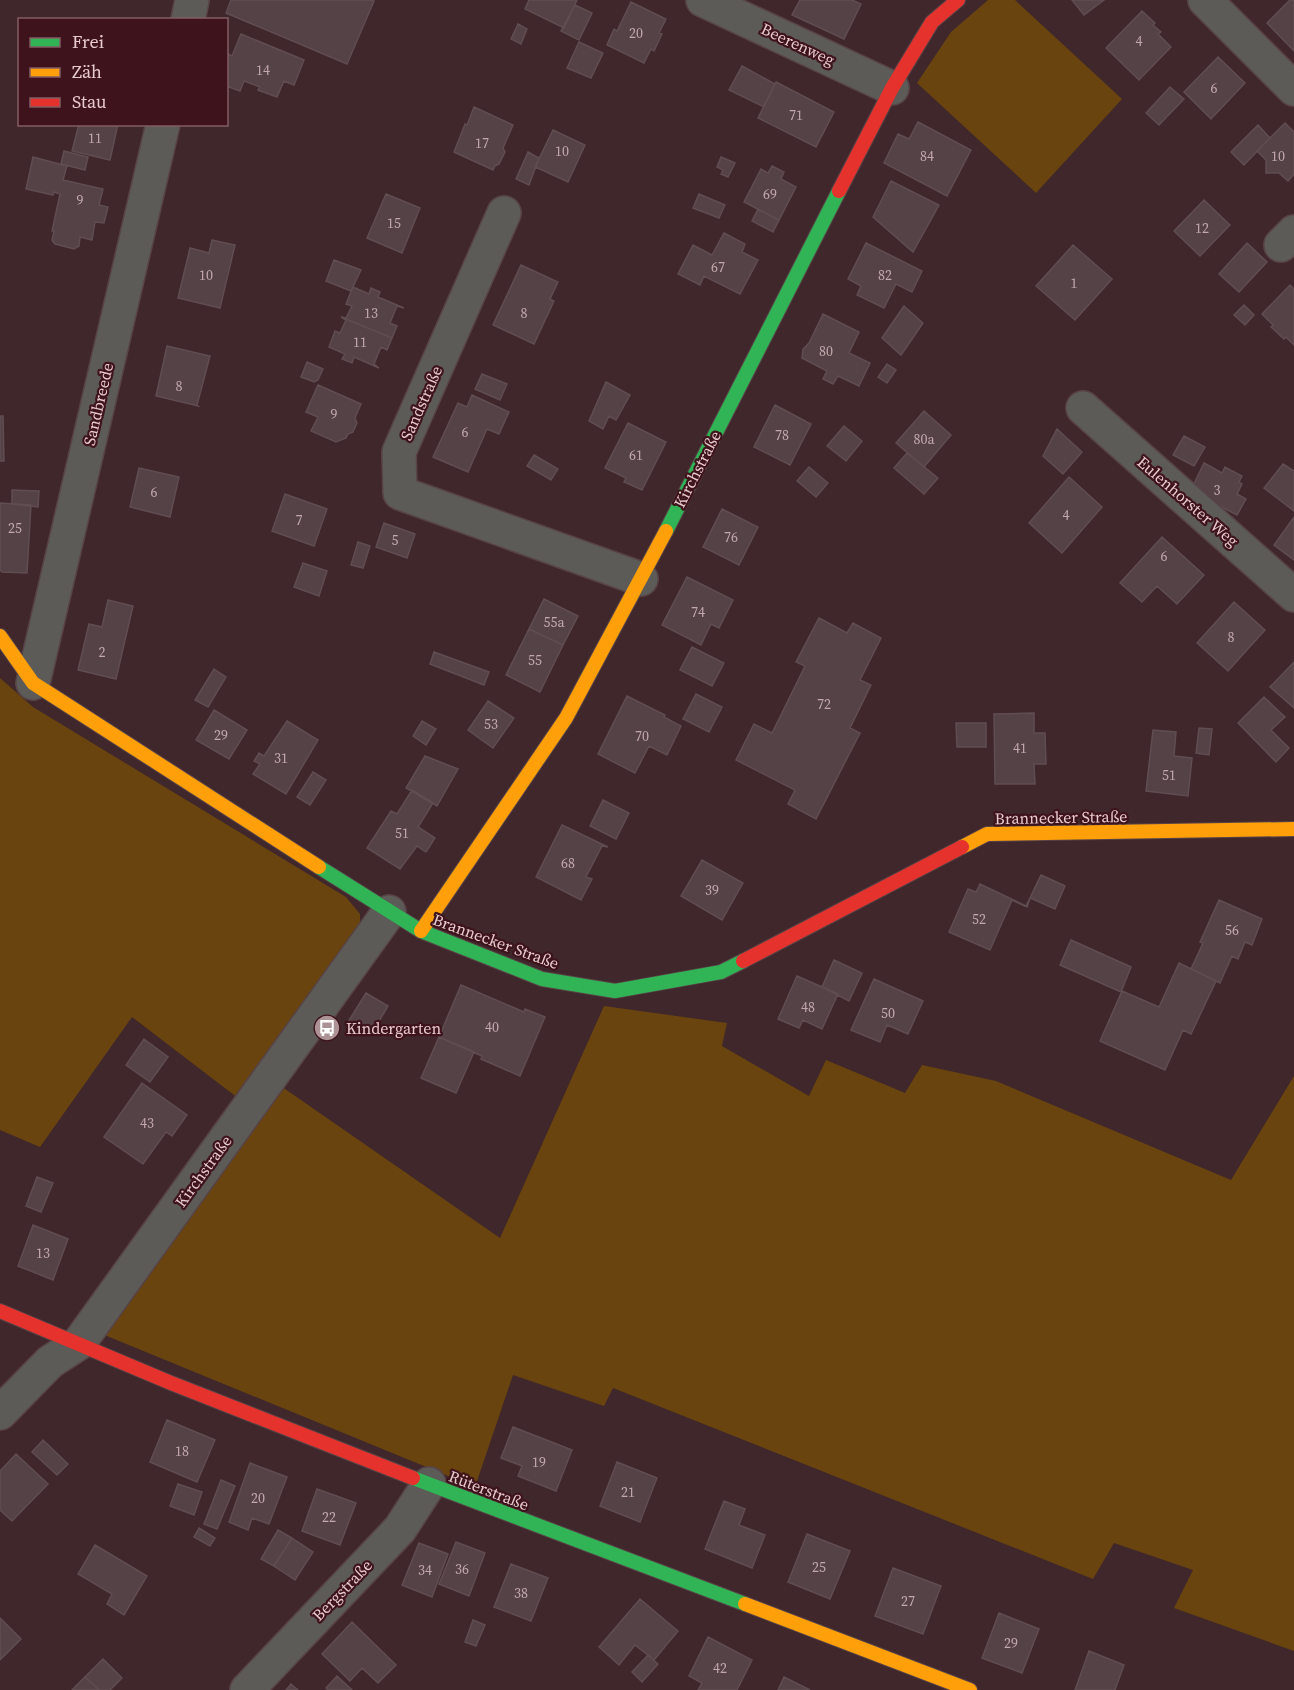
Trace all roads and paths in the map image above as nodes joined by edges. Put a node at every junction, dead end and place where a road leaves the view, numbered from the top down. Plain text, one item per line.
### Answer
1 (192, 0) edge
2 (703, 0) edge
3 (958, 0) edge
4 (1205, 0) edge
5 (188, 18) edge
6 (892, 88) junction
7 (1294, 89) edge
8 (163, 126) edge
9 (504, 213) dead end
10 (1083, 408) dead end
11 (641, 579) junction
12 (1294, 595) edge
13 (0, 636) edge
14 (33, 684) junction
15 (1294, 829) edge
16 (389, 912) junction
17 (421, 931) junction
18 (0, 1311) edge
19 (79, 1342) junction
20 (0, 1413) edge
21 (429, 1484) junction
22 (247, 1690) edge
23 (970, 1690) edge

1 - 5 street
2 - 6 street, Beerenweg
3 - 6 street, Kirchstraße
4 - 7 street
6 - 11 street, Kirchstraße
8 - 14 street, Sandbreede
9 - 11 street, Sandstraße
10 - 12 street, Eulenhorster Weg
11 - 17 street, Kirchstraße
13 - 14 street, Brannecker Straße
14 - 16 street, Brannecker Straße
15 - 17 street, Brannecker Straße
16 - 17 street, Brannecker Straße
16 - 19 street, Kirchstraße
18 - 19 street, Rüterstraße
19 - 20 street, Kirchstraße
19 - 21 street, Rüterstraße
21 - 22 street, Bergstraße
21 - 23 street, Rüterstraße

